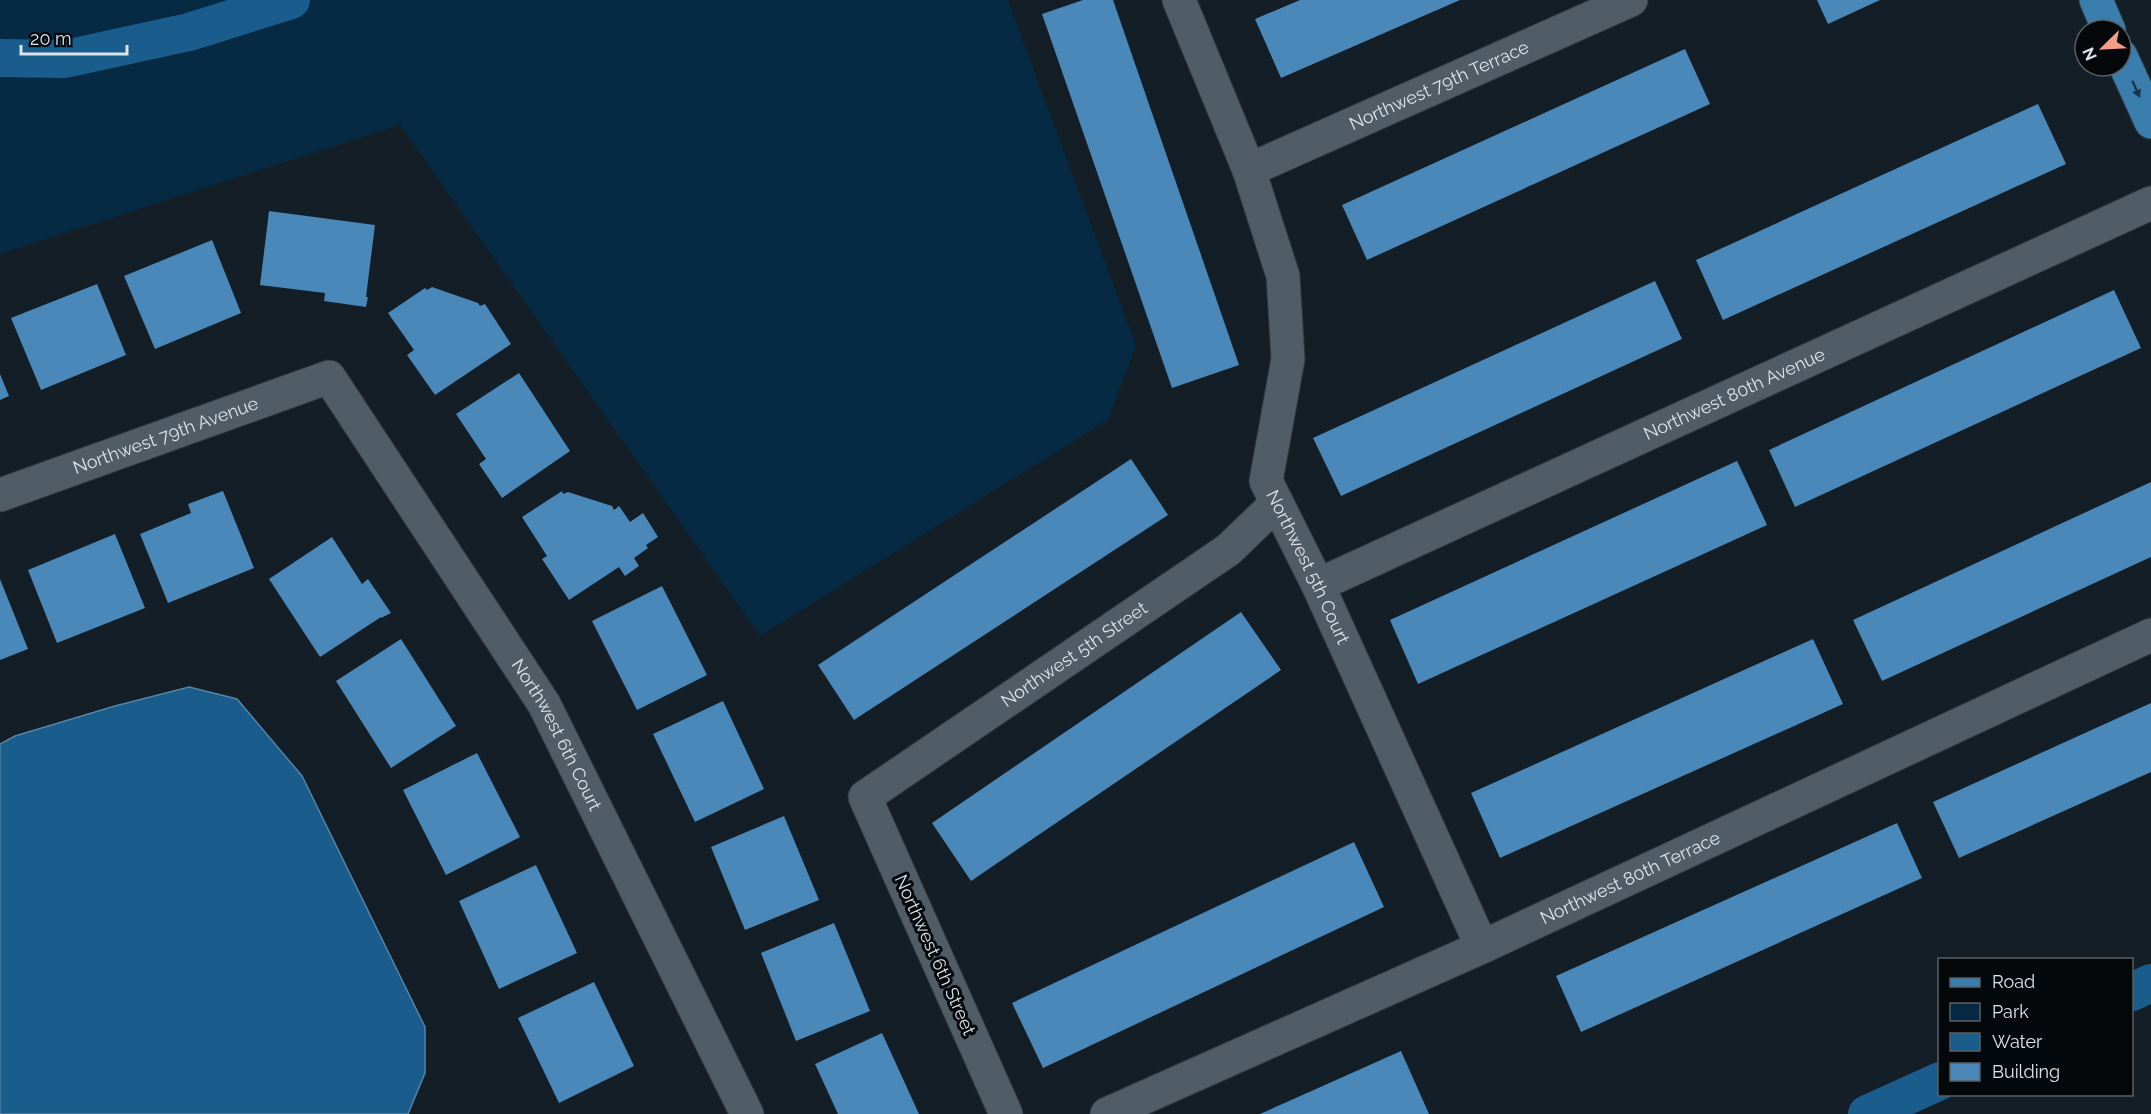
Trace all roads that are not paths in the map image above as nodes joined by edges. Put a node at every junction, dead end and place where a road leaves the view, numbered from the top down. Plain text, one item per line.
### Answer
1 (1179, 0) edge
2 (1631, 0) edge
3 (2096, 0) edge
4 (2104, 18) edge
5 (2131, 78) edge
6 (2151, 122) edge
7 (1249, 170) junction
8 (2151, 203) edge
9 (329, 377) joint
10 (0, 495) edge
11 (1277, 503) junction
12 (1318, 585) junction
13 (2151, 634) edge
14 (865, 797) joint
15 (1482, 947) junction
16 (747, 1114) edge
17 (1006, 1114) edge
18 (1107, 1114) edge

1 - 7 street, Northwest 5th Court
2 - 7 street, Northwest 79th Terrace
3 - 4 main road
5 -> 6 main road
7 - 11 street, Northwest 5th Court
8 - 12 street, Northwest 80th Avenue
9 - 10 street, Northwest 79th Avenue
9 - 16 street, Northwest 6th Court
11 - 12 street, Northwest 5th Court
11 - 14 street, Northwest 5th Street
12 - 15 street, Northwest 5th Court
13 - 15 street, Northwest 80th Terrace
14 - 17 street, Northwest 6th Street
15 - 18 street, Northwest 80th Terrace

